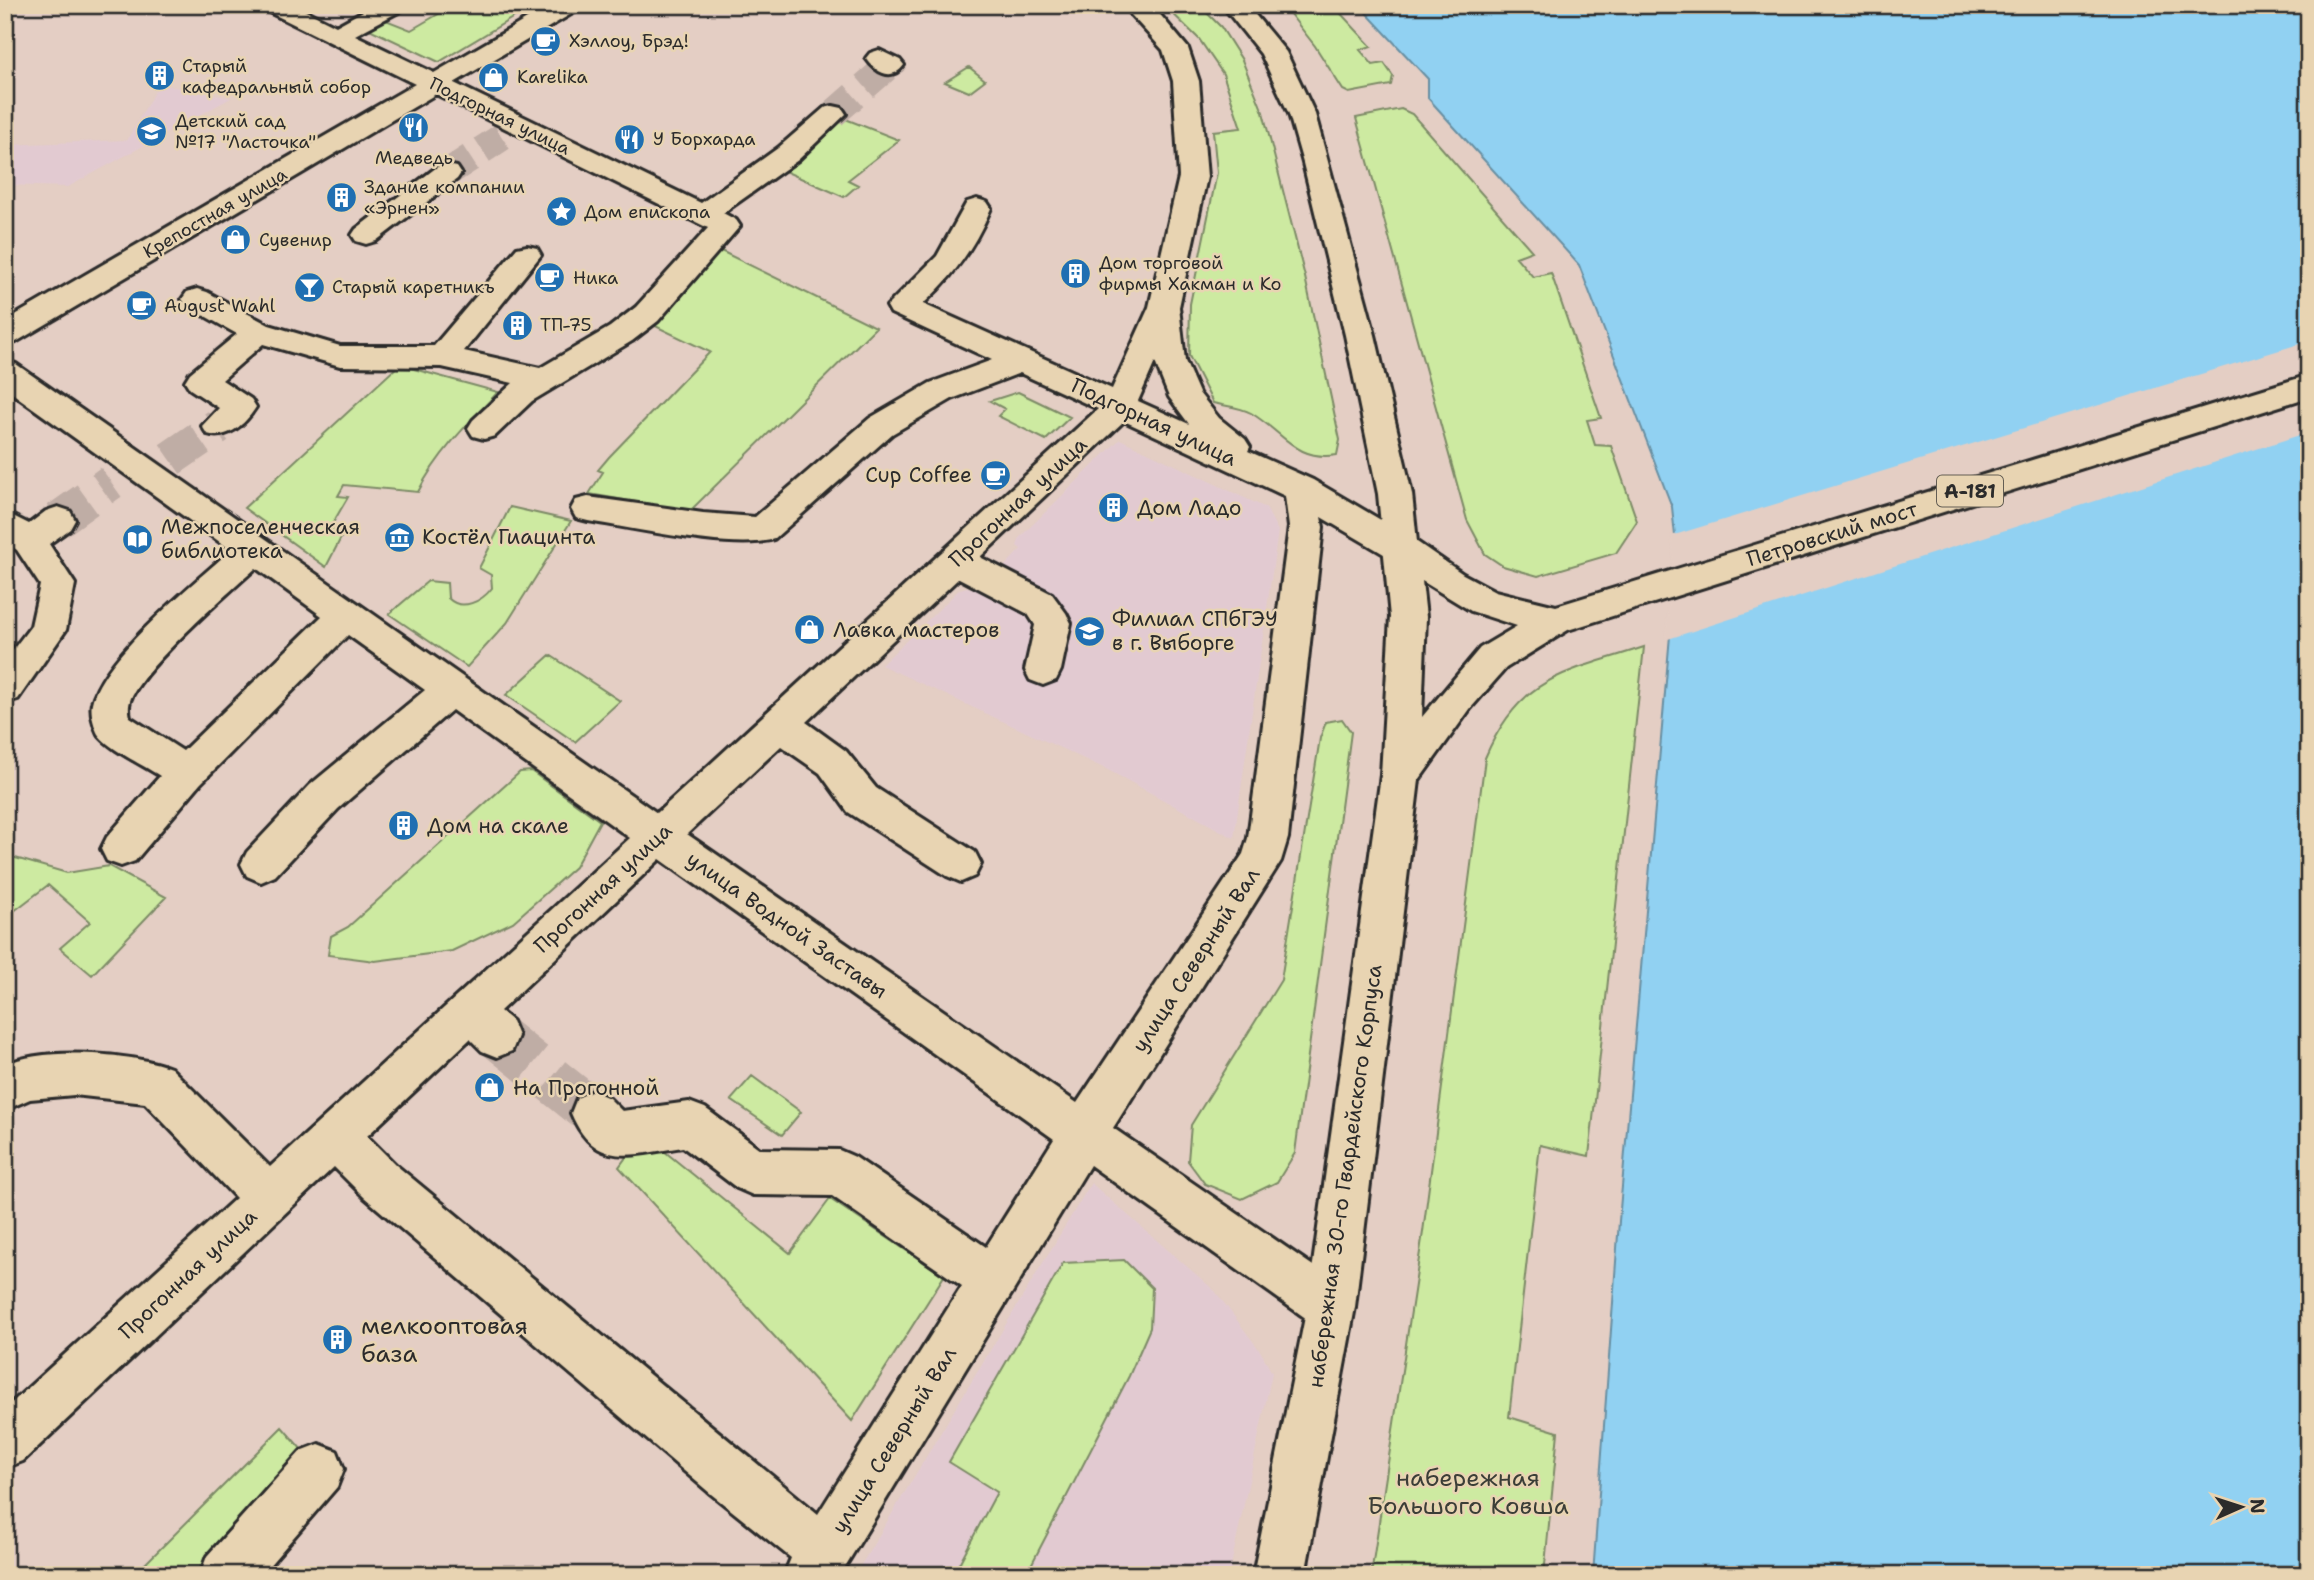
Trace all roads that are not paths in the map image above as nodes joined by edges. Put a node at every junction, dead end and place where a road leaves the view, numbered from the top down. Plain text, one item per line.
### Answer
1 (274, 5) edge
2 (393, 5) edge
3 (569, 5) edge
4 (1133, 5) edge
5 (1234, 5) edge
6 (335, 36) junction
7 (435, 84) junction
8 (833, 114) tunnel mouth
9 (447, 173) tunnel mouth
10 (977, 208) dead end
11 (715, 220) junction
12 (366, 235) dead end
13 (527, 255) dead end
14 (197, 299) dead end
15 (1164, 307) junction
16 (258, 332) junction
17 (5, 335) edge
18 (442, 357) junction
19 (1020, 360) junction
20 (5, 372) edge
21 (543, 379) junction
22 (2309, 386) edge
23 (1120, 406) junction
24 (218, 426) tunnel mouth
25 (484, 428) dead end
26 (1301, 489) junction
27 (588, 509) dead end
28 (58, 520) tunnel mouth
29 (17, 533) edge
30 (1401, 548) junction
31 (254, 549) junction
32 (955, 560) junction
33 (347, 614) junction
34 (1556, 620) junction
35 (1043, 670) dead end
36 (5, 688) edge
37 (451, 689) junction
38 (779, 723) junction
39 (187, 773) junction
40 (1400, 775) junction
41 (660, 835) junction
42 (121, 849) dead end
43 (261, 864) dead end
44 (961, 864) dead end
45 (5, 1089) edge
46 (593, 1113) tunnel mouth
47 (1083, 1134) junction
48 (336, 1136) junction
49 (269, 1199) junction
50 (994, 1280) junction
51 (1331, 1307) junction
52 (5, 1443) edge
53 (319, 1469) dead end
54 (817, 1564) edge
55 (226, 1575) edge
56 (1279, 1575) edge

1 - 6 street, Подгорная улица
2 - 6 street
3 - 7 street, Крепостная улица
4 - 15 street
5 - 30 street, набережная 30-го Гвардейского Корпуса
6 - 7 street, Подгорная улица
7 - 11 street, Подгорная улица
7 - 17 street, Крепостная улица
8 - 11 street
9 - 12 street
10 - 19 street, Подгорная улица
11 - 21 street
13 - 18 street
14 - 16 street
15 - 23 street, Прогонная улица
15 - 26 street
16 - 18 street
16 - 24 street
18 - 21 street
19 - 23 street, Подгорная улица
19 - 27 street
20 - 31 street, улица Водной Заставы
21 - 25 street
22 - 34 street, Петровский мост / А-181
23 - 26 street, Подгорная улица
23 - 32 street, Прогонная улица
26 - 30 street, Подгорная улица
26 - 47 street, улица Северный Вал
28 - 29 street
29 - 36 street
30 - 34 street, Подгорная улица
30 - 40 street, набережная 30-го Гвардейского Корпуса
31 - 33 street, улица Водной Заставы
31 - 39 street
32 - 35 street
32 - 38 street, Прогонная улица
33 - 37 street, улица Водной Заставы
33 - 39 street
34 - 40 street, набережная 30-го Гвардейского Корпуса
37 - 41 street, улица Водной Заставы
37 - 43 street
38 - 41 street, Прогонная улица
38 - 44 street
39 - 42 street
40 - 51 street, набережная 30-го Гвардейского Корпуса
41 - 47 street, улица Водной Заставы
41 - 48 street, Прогонная улица
45 - 49 street
46 - 50 street
47 - 50 street, улица Северный Вал
47 - 51 street, улица Водной Заставы
48 - 49 street, Прогонная улица
48 - 54 street
49 - 52 street, Прогонная улица
50 - 54 street, улица Северный Вал
51 - 56 street, набережная 30-го Гвардейского Корпуса
53 - 55 street

